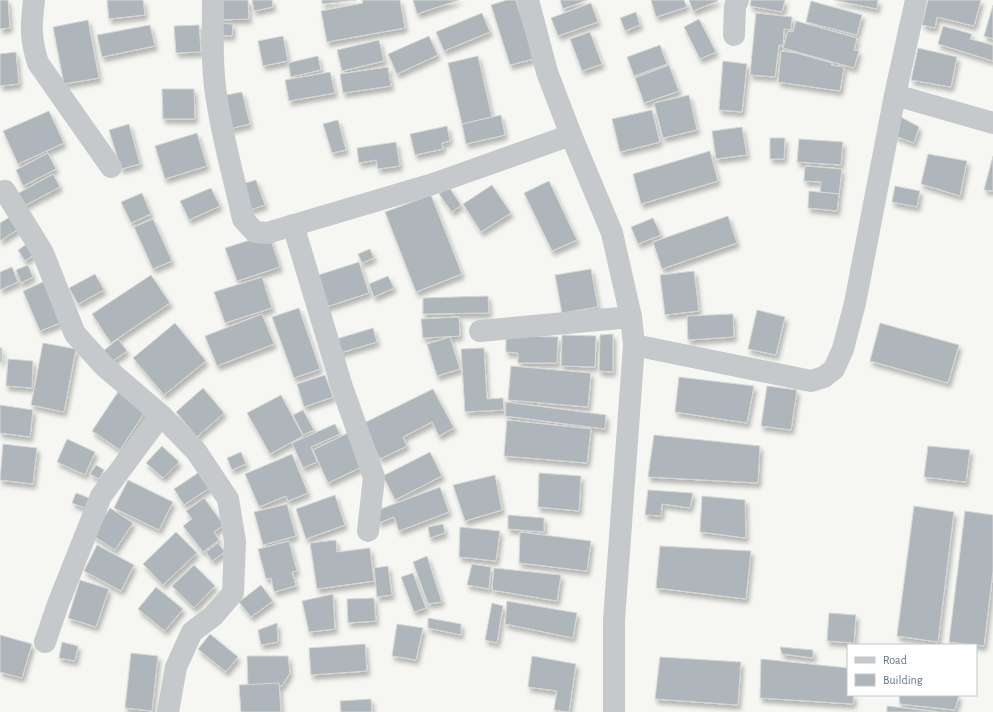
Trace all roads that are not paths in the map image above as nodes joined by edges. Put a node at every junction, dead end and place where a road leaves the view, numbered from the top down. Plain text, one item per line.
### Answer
1 (34, 0) edge
2 (213, 0) edge
3 (528, 0) edge
4 (738, 0) edge
5 (916, 0) edge
6 (734, 34) dead end
7 (895, 95) junction
8 (993, 123) edge
9 (571, 135) junction
10 (111, 167) dead end
11 (0, 192) edge
12 (293, 225) junction
13 (631, 317) junction
14 (480, 331) dead end
15 (634, 345) junction
16 (161, 415) junction
17 (368, 531) dead end
18 (45, 642) dead end
19 (168, 712) edge
20 (614, 712) edge

1 - 10 street
2 - 12 street
3 - 9 street
4 - 6 street
5 - 7 street
7 - 8 street
7 - 15 street
9 - 12 street
9 - 13 street
11 - 16 street
12 - 17 street
13 - 14 street
13 - 15 street
15 - 20 street
16 - 18 street
16 - 19 street

